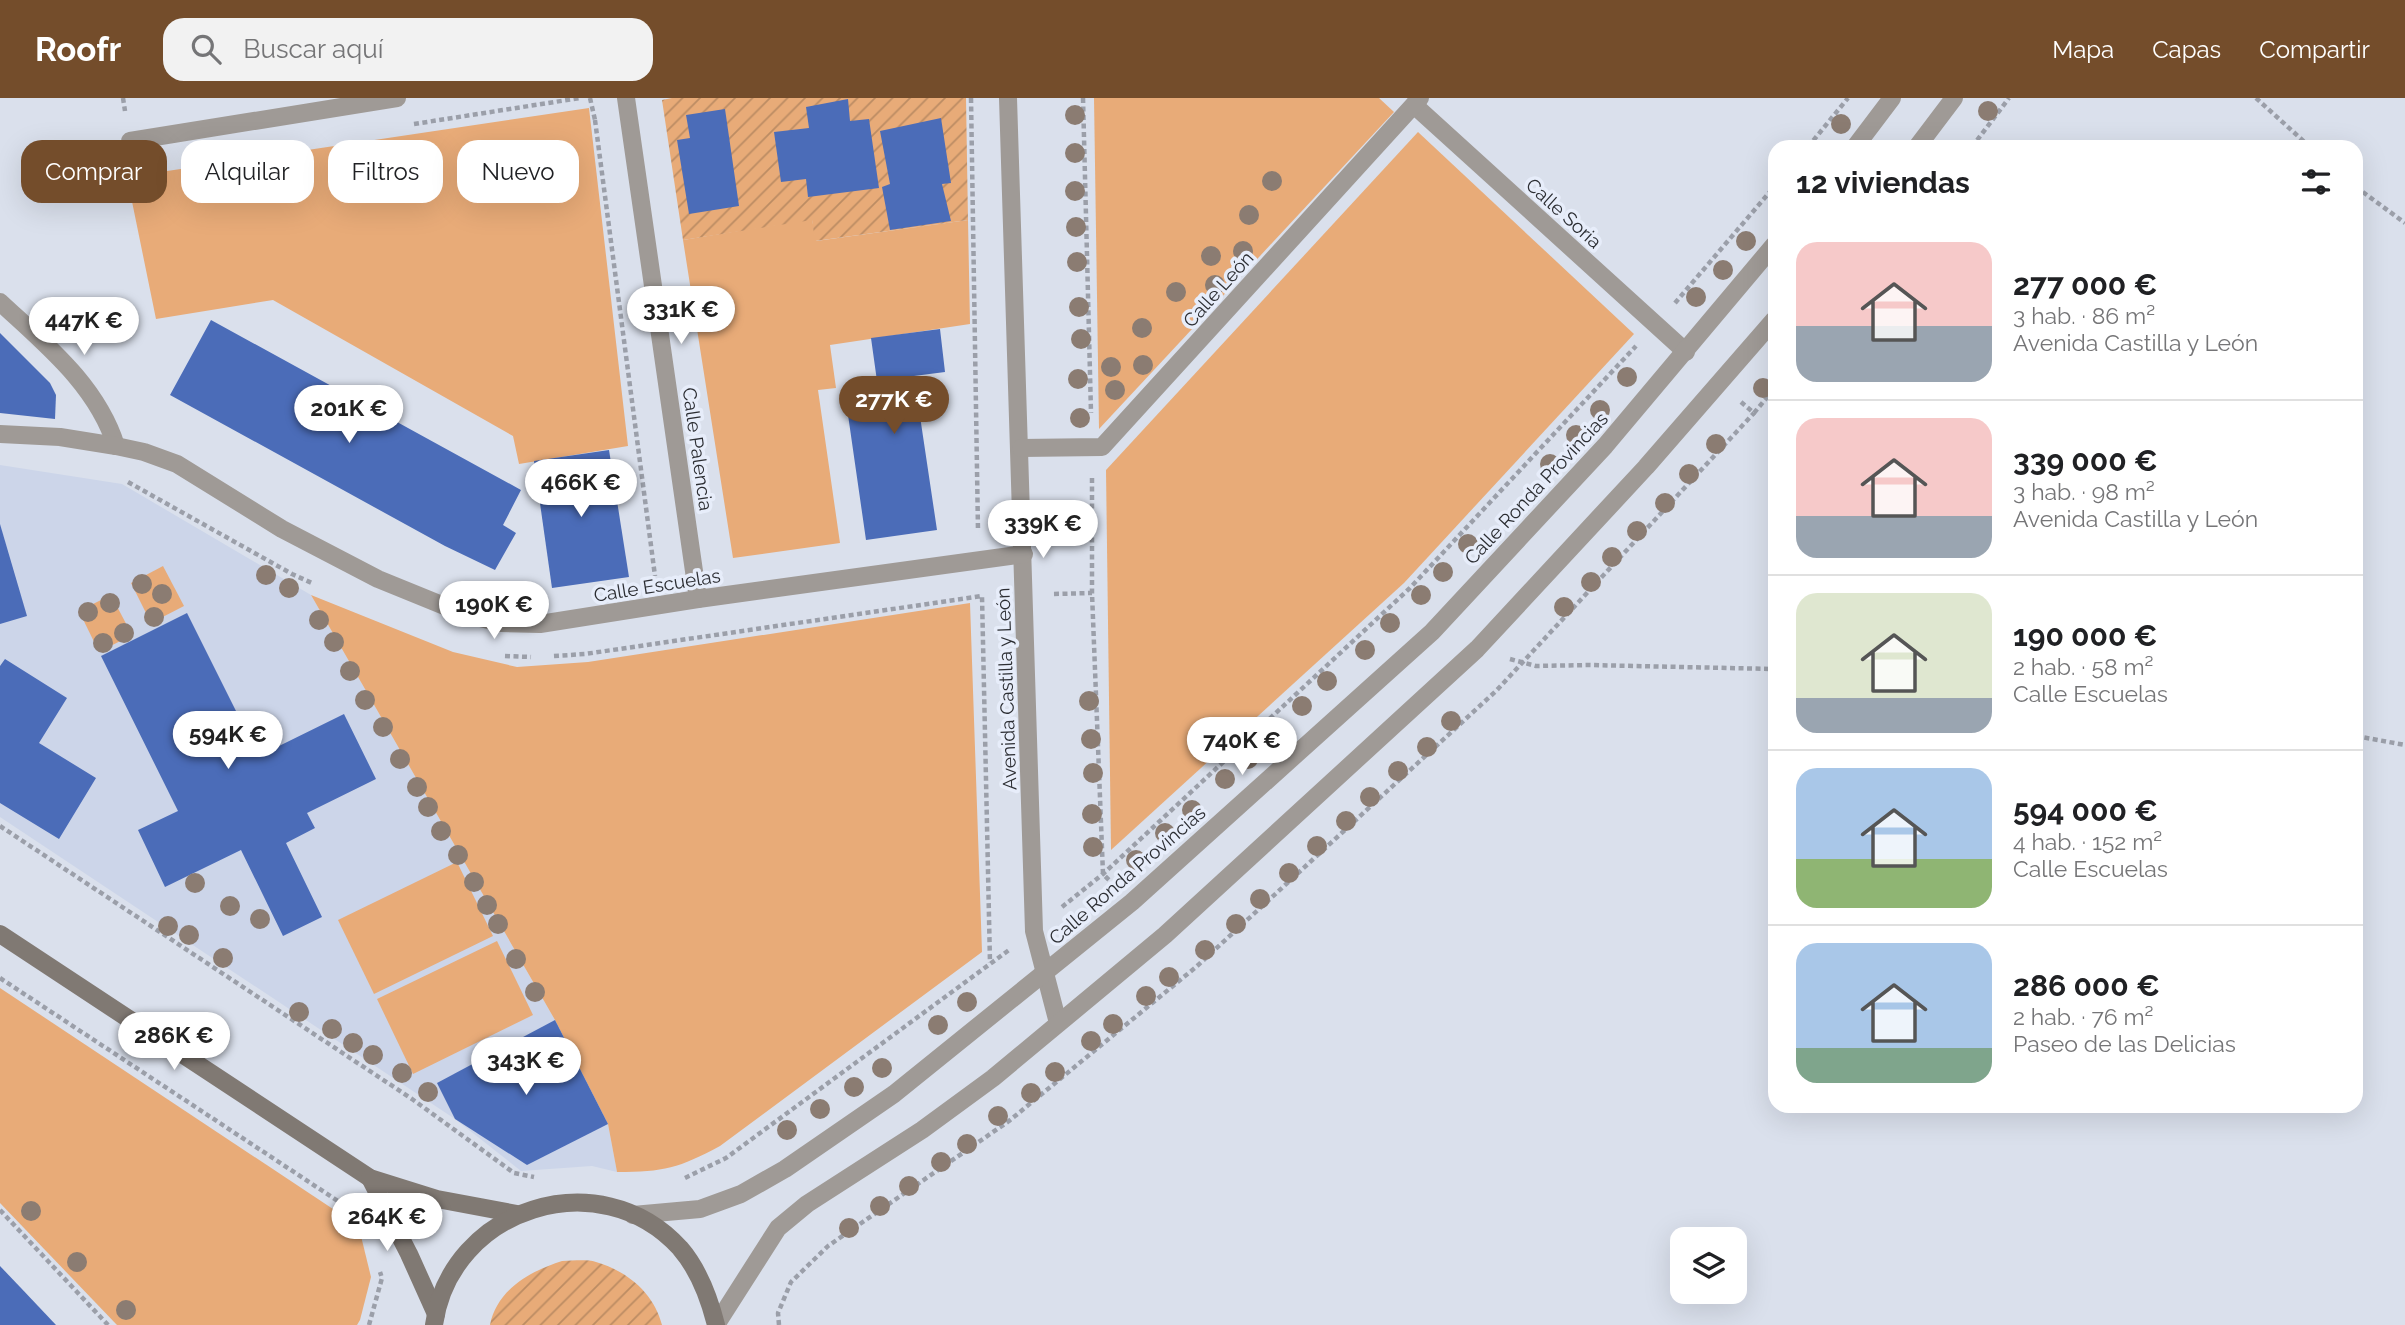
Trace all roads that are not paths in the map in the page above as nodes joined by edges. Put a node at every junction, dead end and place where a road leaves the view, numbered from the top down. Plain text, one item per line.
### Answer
1 (397, 98) edge
2 (626, 98) edge
3 (1008, 98) edge
4 (1892, 98) edge
5 (1954, 98) edge
6 (1417, 102) edge
7 (136, 140) edge
8 (1860, 140) edge
9 (1922, 140) edge
10 (1768, 252) edge
11 (0, 302) edge
12 (1768, 327) edge
13 (1686, 352) junction
14 (0, 434) edge
15 (116, 446) junction
16 (1021, 448) junction
17 (1024, 554) junction
18 (698, 599) junction
19 (0, 934) edge
20 (1046, 972) junction
21 (1058, 1023) junction
22 (370, 1178) junction
23 (517, 1214) junction
24 (633, 1215) junction
25 (435, 1319) edge
26 (716, 1325) edge

1 - 7 street
2 - 18 street, Calle Palencia
3 - 16 street, Avenida Castilla y León
4 - 8 street
5 - 9 street
6 - 13 street, Calle Soria
6 - 16 street, Calle León
10 - 13 street, Calle Ronda Provincias
11 - 15 street
12 - 21 street
13 - 20 street, Calle Ronda Provincias
14 - 15 street, Calle Escuelas
15 - 18 street, Calle Escuelas
16 - 17 street, Avenida Castilla y León
17 - 18 street, Calle Escuelas
17 - 20 street, Avenida Castilla y León
19 - 22 main road
20 - 21 street, Avenida Castilla y León
20 - 24 street, Calle Ronda Provincias
21 - 26 street
22 - 23 main road
22 - 25 main road
23 - 24 main road
23 - 25 main road
24 - 26 main road

